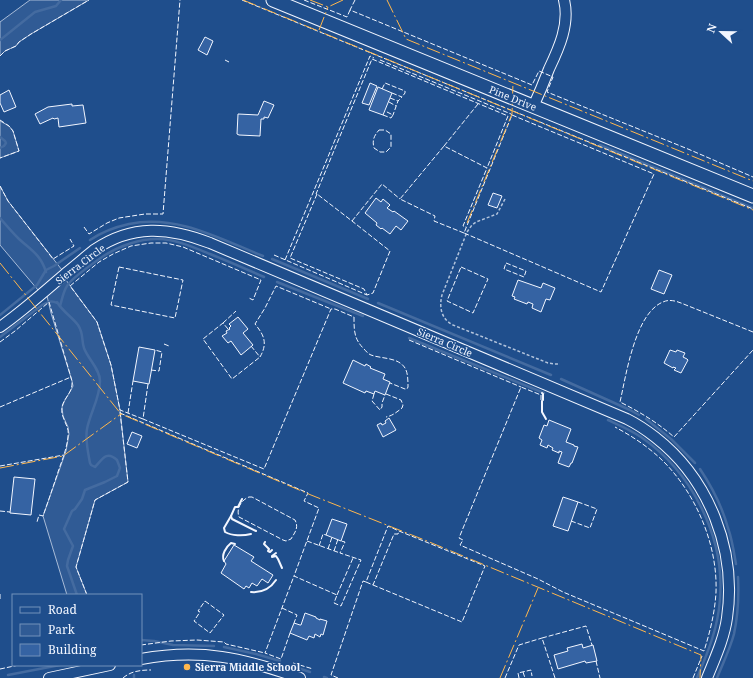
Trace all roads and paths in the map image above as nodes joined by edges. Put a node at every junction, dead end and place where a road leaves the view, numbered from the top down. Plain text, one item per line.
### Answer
1 (273, 0) edge
2 (564, 0) edge
3 (533, 107) junction
4 (753, 196) edge
5 (505, 200) dead end
6 (0, 328) edge
7 (560, 364) dead end
8 (142, 659) edge
9 (105, 666) edge
10 (49, 678) edge
11 (300, 678) edge
12 (707, 678) edge

1 - 3 main road, Pine Drive
2 - 3 street
3 - 4 main road, Pine Drive
5 - 7 path
6 - 12 street, Sierra Circle
8 - 11 street
9 - 10 street

